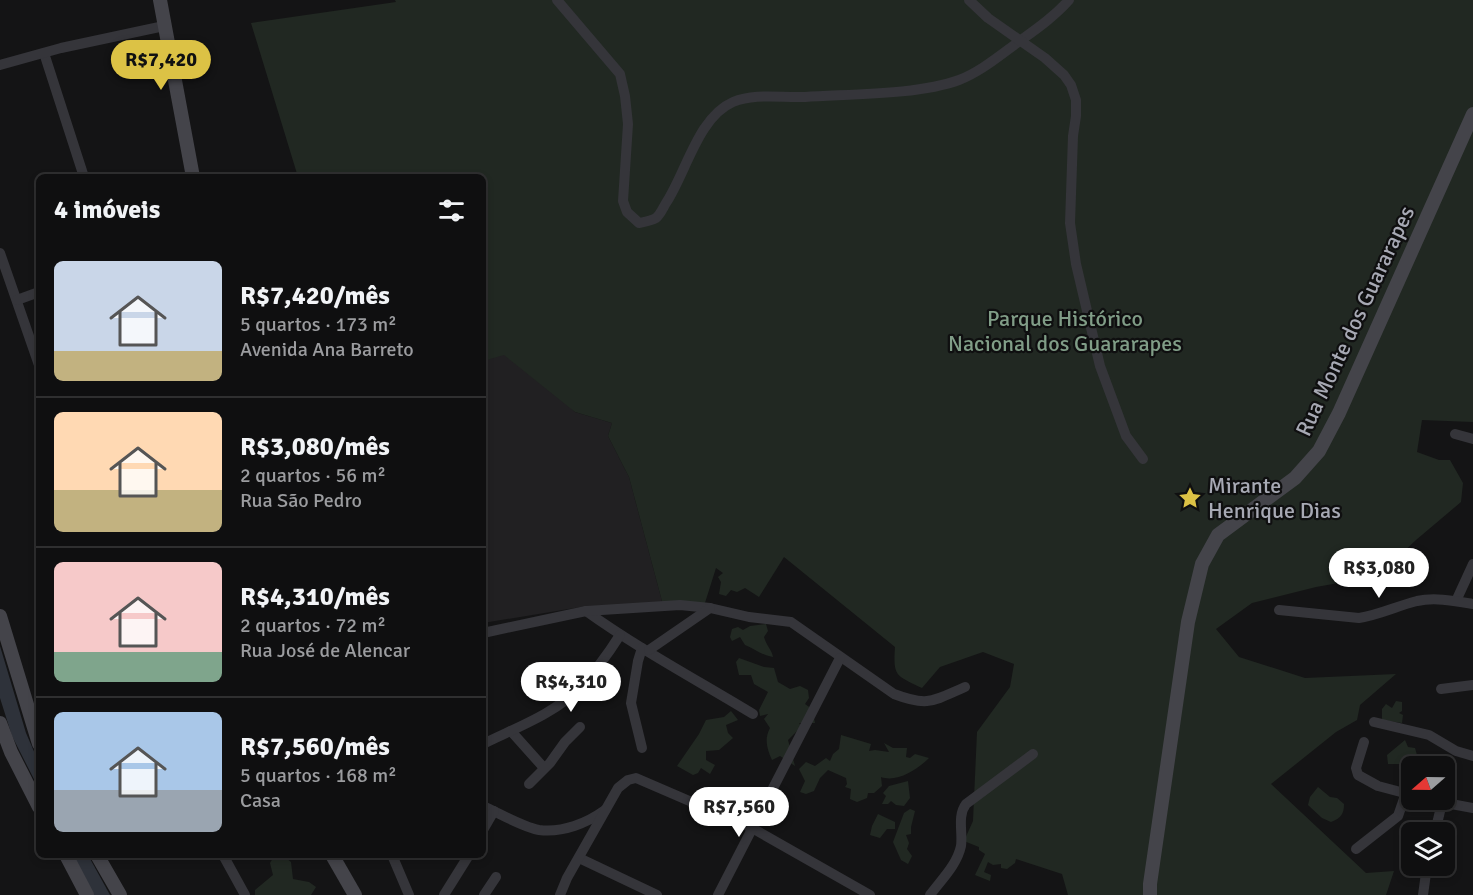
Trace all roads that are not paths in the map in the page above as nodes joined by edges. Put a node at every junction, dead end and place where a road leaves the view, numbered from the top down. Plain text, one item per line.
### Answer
1 (160, 0) edge
2 (557, 0) edge
3 (969, 0) edge
4 (1069, 0) edge
5 (164, 26) junction
6 (1021, 40) junction
7 (44, 52) junction
8 (0, 66) edge
9 (1473, 114) edge
10 (83, 174) edge
11 (192, 174) edge
12 (0, 253) edge
13 (36, 293) edge
14 (17, 300) junction
15 (36, 356) edge
16 (1455, 434) dead end
17 (1473, 439) edge
18 (1143, 459) dead end
19 (1473, 564) edge
20 (1456, 601) junction
21 (1473, 604) edge
22 (710, 608) junction
23 (1279, 610) dead end
24 (586, 611) junction
25 (0, 616) edge
26 (486, 632) edge
27 (620, 635) junction
28 (646, 649) junction
29 (840, 658) junction
30 (1473, 685) edge
31 (965, 687) dead end
32 (1442, 689) dead end
33 (753, 714) dead end
34 (1374, 722) dead end
35 (580, 727) dead end
36 (1, 730) edge
37 (512, 731) junction
38 (36, 734) edge
39 (1364, 742) dead end
40 (486, 743) edge
41 (642, 748) dead end
42 (1033, 754) dead end
43 (1473, 756) edge
44 (544, 768) junction
45 (529, 784) dead end
46 (1401, 792) edge
47 (36, 801) edge
48 (1455, 805) edge
49 (486, 807) edge
50 (1473, 808) edge
51 (606, 809) junction
52 (1401, 810) edge
53 (494, 811) junction
54 (486, 825) edge
55 (752, 828) junction
56 (1356, 849) dead end
57 (68, 858) edge
58 (99, 858) edge
59 (225, 858) edge
60 (334, 858) edge
61 (393, 858) edge
62 (467, 858) edge
63 (579, 858) junction
64 (1426, 876) edge
65 (496, 877) dead end
66 (87, 895) edge
67 (120, 895) edge
68 (245, 895) edge
69 (355, 895) edge
70 (409, 895) edge
71 (444, 895) edge
72 (484, 895) edge
73 (560, 895) edge
74 (657, 895) edge
75 (718, 895) edge
76 (870, 895) edge
77 (930, 895) edge
78 (1150, 895) edge
79 (1423, 895) edge

1 - 5 main road
2 - 6 street
3 - 6 street
4 - 6 street
5 - 7 street
5 - 11 main road
6 - 18 street
7 - 8 street
7 - 10 street
9 - 78 main road, Rua Monte dos Guararapes
12 - 14 street
13 - 14 street
14 - 15 street
16 - 17 street
19 - 20 street
20 - 21 street
20 - 23 street
22 - 24 street
22 - 28 street
22 - 29 street
24 - 26 street
24 - 27 street
25 - 38 main road
27 - 28 street
27 - 37 street
28 - 33 street
28 - 41 street
29 - 31 street
29 - 55 street
30 - 32 street
34 - 43 street
35 - 44 street
36 - 47 main road
37 - 40 street
37 - 44 street
39 - 46 street
42 - 77 street
44 - 45 street
48 - 50 street
49 - 53 street
51 - 53 street
51 - 55 street
51 - 63 street
52 - 56 street
53 - 54 street
55 - 75 street
55 - 76 street
57 - 66 main road
58 - 67 main road
59 - 68 street
60 - 69 main road
61 - 70 street
62 - 71 street
63 - 73 street
63 - 74 street
64 - 79 street
65 - 72 street

